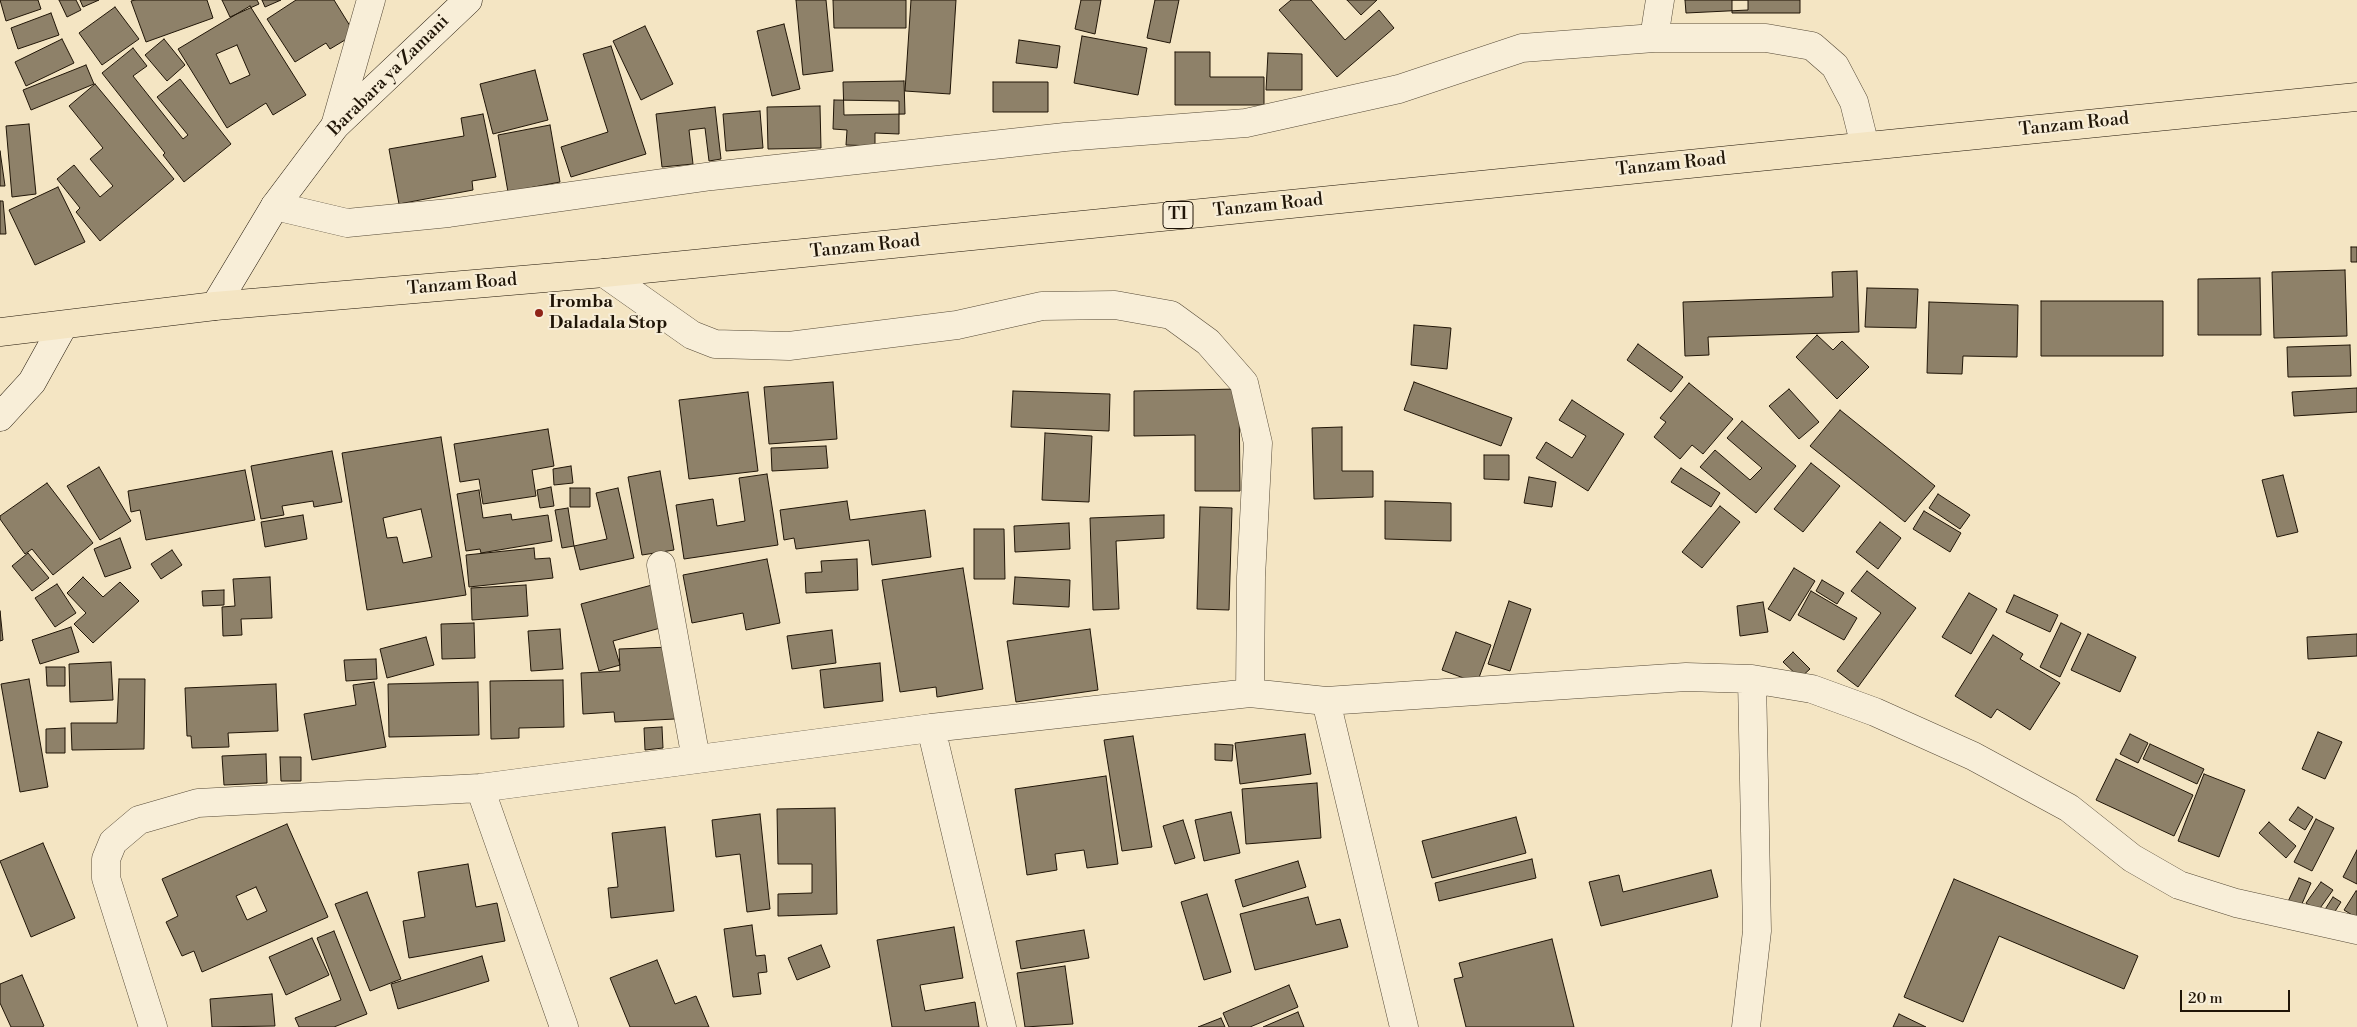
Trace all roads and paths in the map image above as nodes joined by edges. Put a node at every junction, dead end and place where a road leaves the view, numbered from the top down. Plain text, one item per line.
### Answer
1 (371, 0) edge
2 (468, 0) edge
3 (1660, 0) edge
4 (1654, 38) junction
5 (2357, 97) edge
6 (335, 126) junction
7 (1865, 146) junction
8 (275, 206) junction
9 (604, 273) junction
10 (215, 306) junction
11 (63, 326) junction
12 (0, 332) edge
13 (0, 417) edge
14 (661, 565) dead end
15 (1752, 679) junction
16 (1250, 693) junction
17 (1326, 701) junction
18 (931, 728) junction
19 (696, 759) junction
20 (480, 788) junction
21 (2357, 930) edge
22 (153, 1027) edge
23 (564, 1027) edge
24 (1002, 1027) edge
25 (1404, 1027) edge
26 (1746, 1027) edge

1 - 6 street
2 - 6 street, Barabara ya Zamani
3 - 4 street
4 - 7 street
4 - 8 street
5 - 7 highway, Tanzam Road / T1
6 - 8 street, Barabara ya Zamani
7 - 9 highway, Tanzam Road / T1
8 - 10 street, Barabara ya Zamani
9 - 10 highway, Tanzam Road / T1
9 - 16 street
10 - 11 highway, Tanzam Road / T1
11 - 12 highway, Tanzam Road / T1
11 - 13 street
14 - 19 street
15 - 17 street
15 - 21 street
15 - 26 street
16 - 17 street
16 - 18 street
17 - 25 street
18 - 19 street
18 - 24 street
19 - 20 street
20 - 22 street
20 - 23 street

